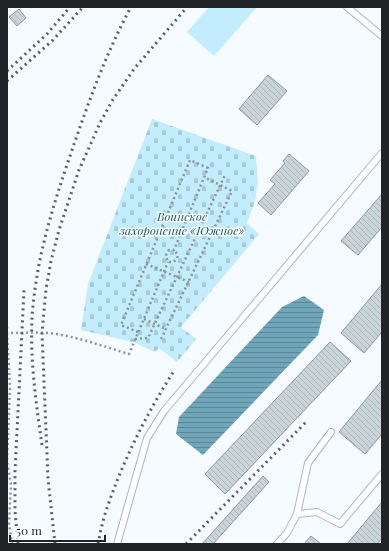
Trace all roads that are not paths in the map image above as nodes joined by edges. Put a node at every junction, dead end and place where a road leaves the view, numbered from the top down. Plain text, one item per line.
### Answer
1 (347, 7) edge
2 (382, 36) edge
3 (382, 153) edge
4 (331, 432) dead end
5 (382, 474) edge
6 (297, 514) junction
7 (117, 544) edge
8 (277, 544) edge

1 - 2 lane
3 - 7 lane
4 - 6 lane
5 - 6 lane
6 - 8 lane

